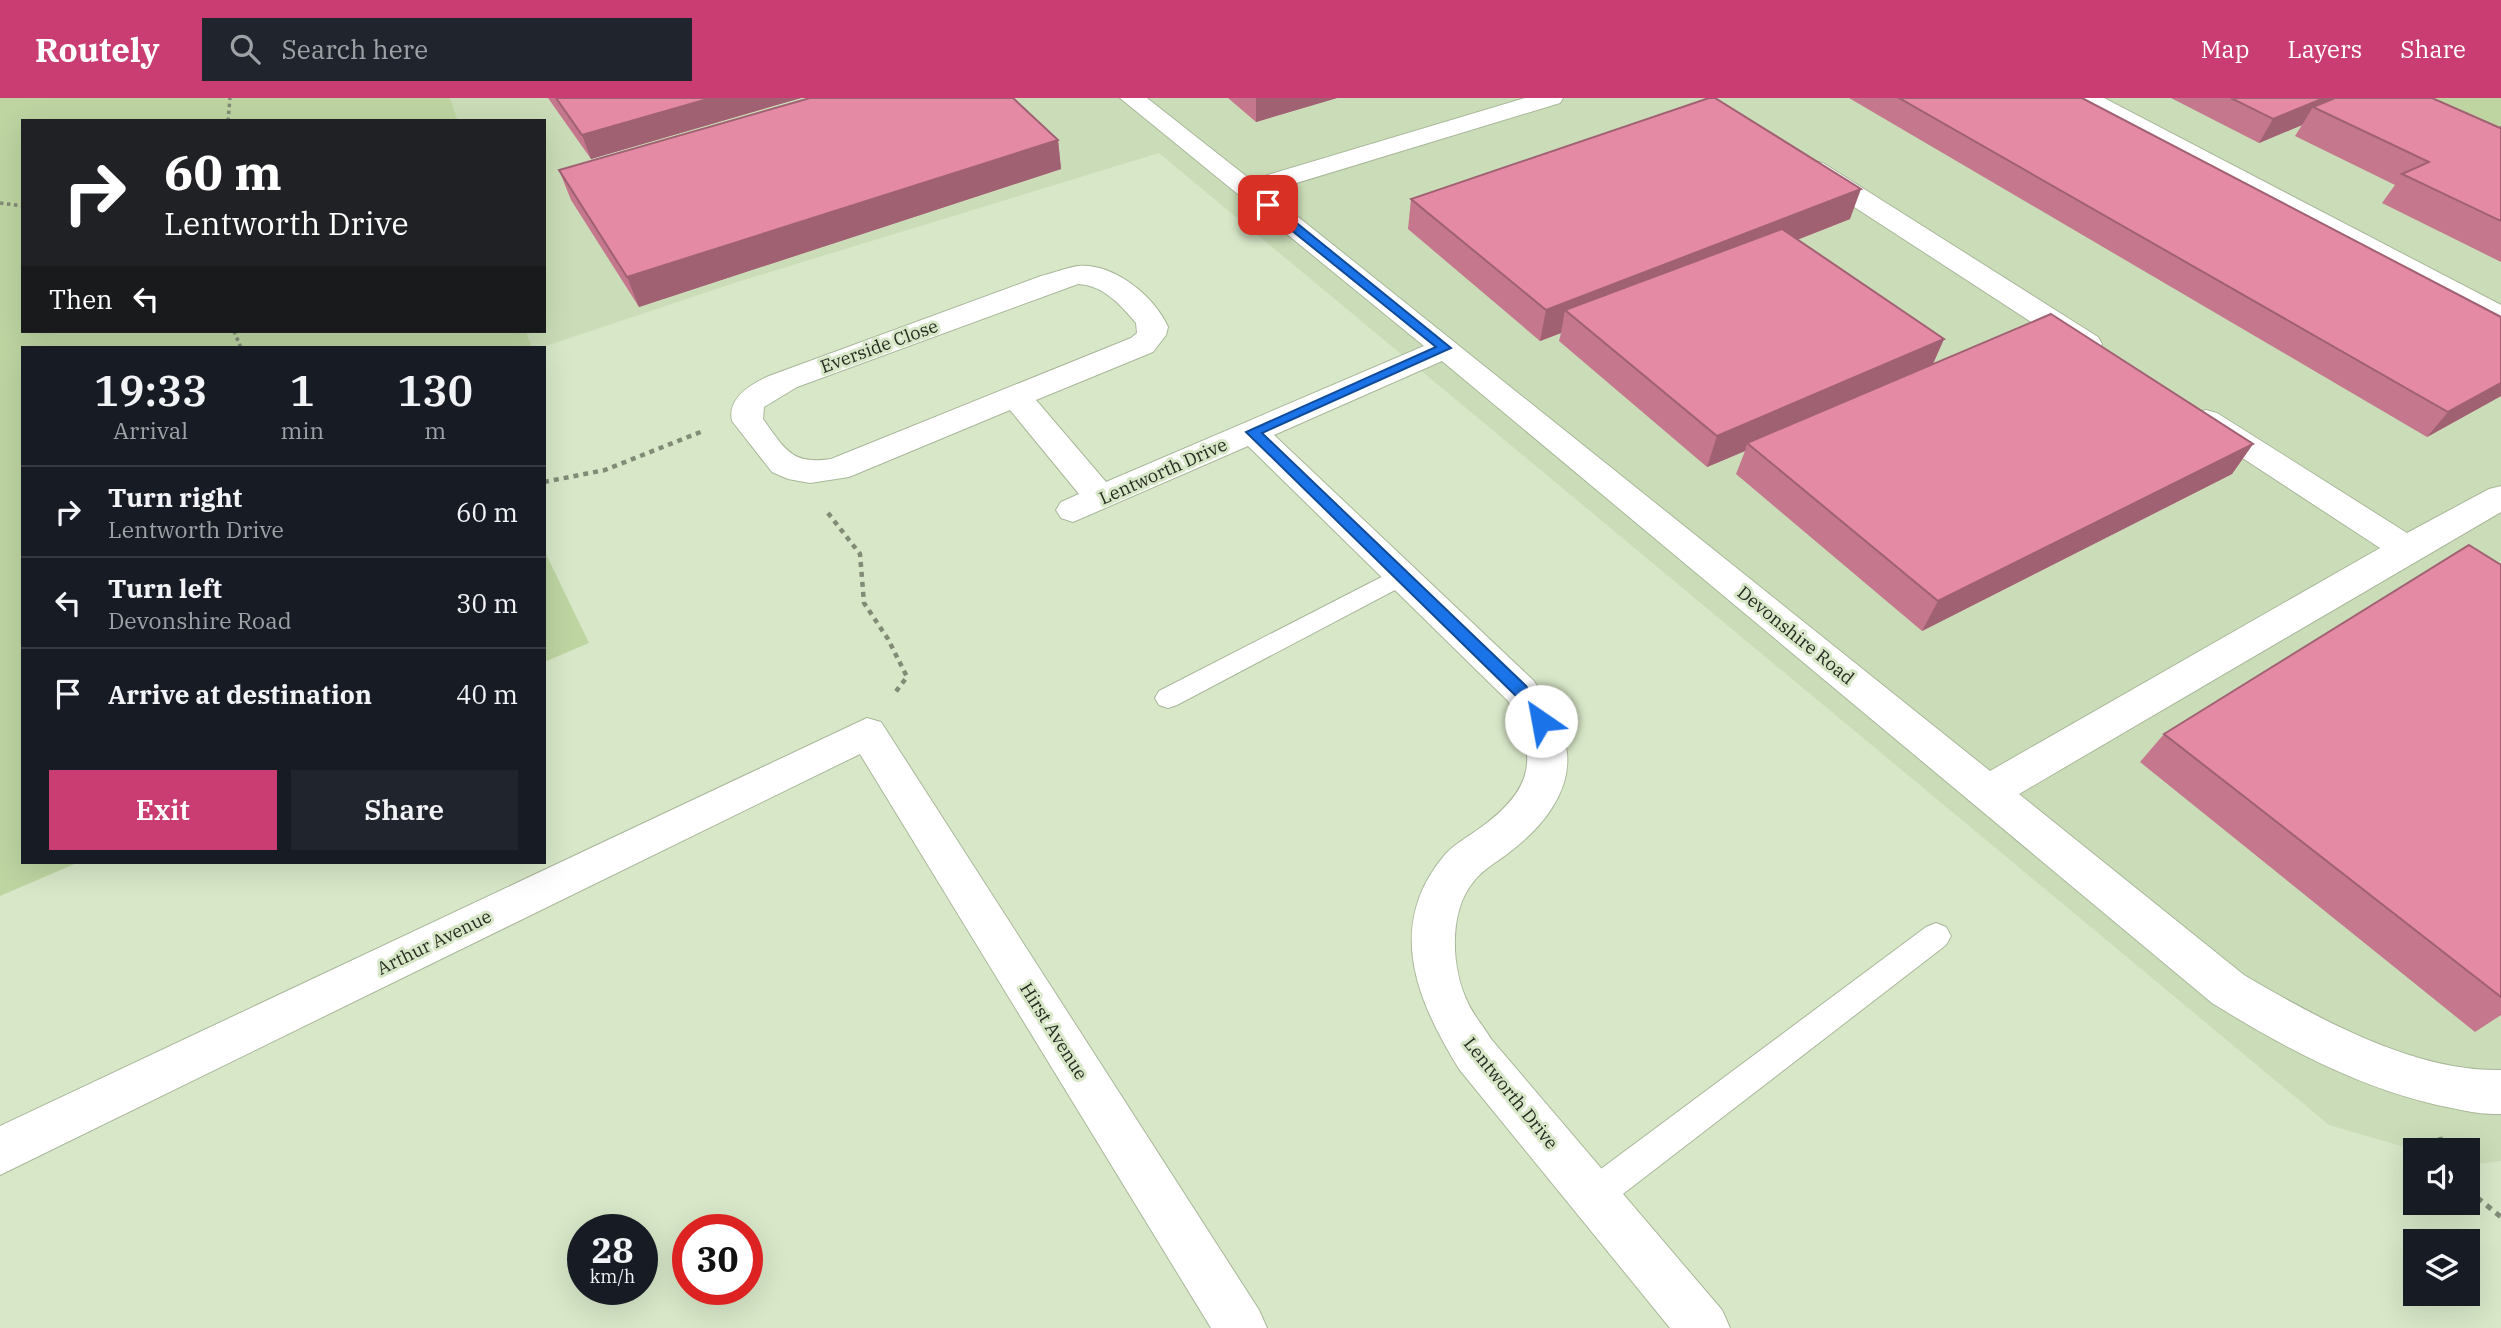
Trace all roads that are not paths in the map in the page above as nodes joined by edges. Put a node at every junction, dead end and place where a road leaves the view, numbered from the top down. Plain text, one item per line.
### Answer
1 (1132, 98) edge
2 (1551, 98) edge
3 (2085, 98) edge
4 (1785, 150) edge
5 (1249, 189) junction
6 (2501, 317) edge
7 (1445, 348) junction
8 (2113, 361) edge
9 (1016, 397) junction
10 (2183, 406) edge
11 (1252, 432) junction
12 (2501, 497) edge
13 (2406, 549) junction
14 (1403, 575) junction
15 (1168, 698) dead end
16 (867, 733) joint
17 (1988, 792) junction
18 (1936, 936) dead end
19 (2501, 1092) edge
20 (0, 1151) edge
21 (1594, 1195) junction
22 (1241, 1328) edge
23 (1704, 1328) edge

1 - 5 street, Devonshire Road
2 - 5 street
3 - 6 street
4 - 8 street
5 - 7 street, Devonshire Road
7 - 11 street, Lentworth Drive
7 - 17 street, Devonshire Road
9 - 9 street, Everside Close
9 - 11 street, Lentworth Drive
10 - 13 street
11 - 14 street, Lentworth Drive
12 - 13 street
13 - 17 street
14 - 15 lane
14 - 21 street, Lentworth Drive
16 - 20 street, Arthur Avenue
16 - 22 street, Hirst Avenue
17 - 19 street, Devonshire Road
18 - 21 lane
21 - 23 street, Lentworth Drive

